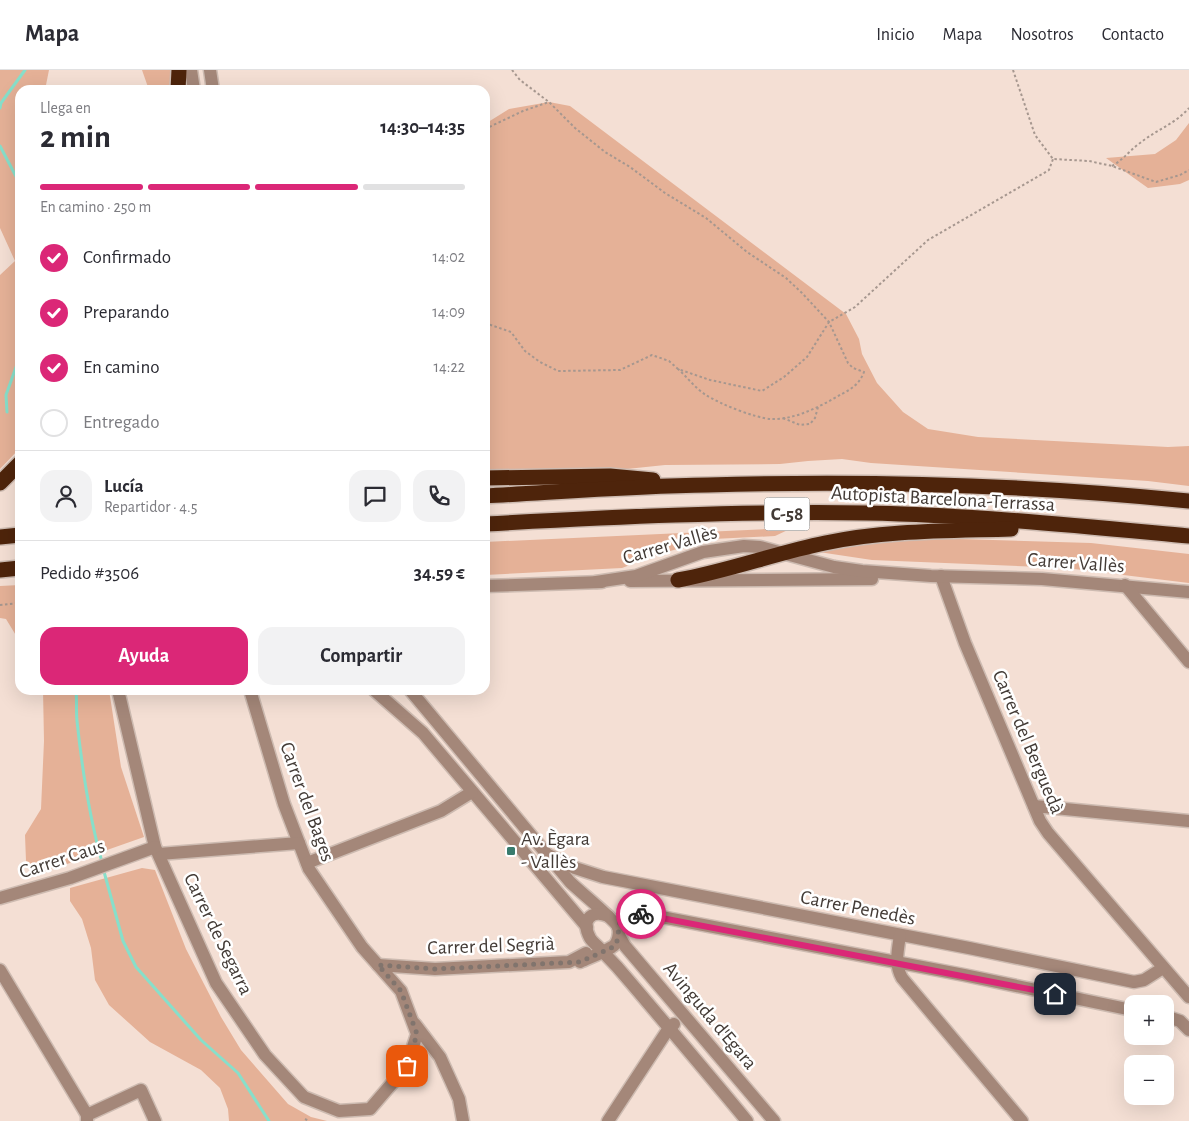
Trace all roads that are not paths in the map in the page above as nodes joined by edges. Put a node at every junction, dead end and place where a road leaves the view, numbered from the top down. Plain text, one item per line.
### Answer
1 (179, 70) edge
2 (192, 70) edge
3 (210, 70) edge
4 (178, 85) edge
5 (194, 85) edge
6 (212, 85) edge
7 (15, 468) edge
8 (490, 478) edge
9 (0, 483) edge
10 (707, 484) junction
11 (490, 496) edge
12 (1189, 501) edge
13 (490, 524) edge
14 (1089, 526) junction
15 (15, 536) edge
16 (1189, 536) edge
17 (0, 537) edge
18 (783, 553) junction
19 (15, 568) edge
20 (0, 570) edge
21 (936, 576) junction
22 (15, 579) edge
23 (0, 580) edge
24 (678, 580) junction
25 (596, 582) junction
26 (1125, 585) junction
27 (490, 586) edge
28 (1189, 592) edge
29 (1189, 662) edge
30 (119, 695) edge
31 (251, 695) edge
32 (380, 695) edge
33 (414, 695) edge
34 (472, 792) junction
35 (1034, 806) junction
36 (1189, 821) edge
37 (299, 842) junction
38 (157, 850) junction
39 (546, 854) junction
40 (307, 863) junction
41 (0, 898) edge
42 (608, 916) junction
43 (618, 931) junction
44 (900, 935) junction
45 (597, 942) junction
46 (575, 962) junction
47 (897, 962) junction
48 (378, 965) junction
49 (1163, 968) junction
50 (619, 969) junction
51 (0, 970) edge
52 (1189, 997) edge
53 (1124, 1008) edge
54 (684, 1015) junction
55 (411, 1018) junction
56 (1174, 1018) edge
57 (669, 1028) junction
58 (1189, 1030) edge
59 (370, 1109) joint
60 (87, 1118) edge
61 (155, 1121) edge
62 (463, 1121) edge
63 (608, 1121) edge
64 (748, 1121) edge
65 (774, 1121) edge
66 (1022, 1121) edge

1 - 4 highway
2 - 5 street
3 - 6 street
7 - 9 highway
8 - 10 highway
10 - 11 highway, Autopista Barcelona-Terrassa / C-58
10 - 12 highway, Autopista Barcelona-Terrassa / C-58
13 - 14 highway, Autopista Barcelona-Terrassa / C-58
14 - 16 highway, Autopista Barcelona-Terrassa / C-58
14 - 18 highway
15 - 17 highway
18 - 21 street, Carrer Vallès
18 - 24 highway
18 - 25 street, Carrer Vallès
19 - 20 highway
21 - 24 street, Carrer Vallès
21 - 26 street, Carrer Vallès
21 - 35 street, Carrer del Berguedà
22 - 23 highway
24 - 25 street, Carrer Vallès
25 - 27 street, Carrer Vallès
26 - 28 street, Carrer Vallès
26 - 29 street
30 - 38 street, Carrer de Segarra
31 - 37 street, Carrer del Bages
32 - 34 street, Avinguda d'Egara
33 - 39 street, Avinguda d'Egara
34 - 40 street
34 - 45 street, Avinguda d'Egara
35 - 36 street
35 - 49 street, Carrer del Berguedà
37 - 38 street
37 - 40 street, Carrer del Bages
38 - 41 street, Carrer Caus
38 - 59 street, Carrer de Segarra
39 - 42 street, Avinguda d'Egara
39 - 44 street, Carrer Penedès
40 - 48 street, Carrer del Bages
42 - 43 street, Avinguda d'Egara
42 - 45 street
43 - 45 street
43 - 47 street
43 - 54 street, Avinguda d'Egara
44 - 47 street
44 - 49 street, Carrer Penedès
45 - 46 street, Carrer del Segrià
45 - 46 street, Carrer del Segrià
45 - 50 street, Avinguda d'Egara
46 - 48 street, Carrer del Segrià
46 - 50 street, Carrer del Segrià
47 - 53 street
47 - 66 street
48 - 55 street, Carrer del Bages
49 - 52 street, Carrer del Berguedà
50 - 57 street, Avinguda d'Egara
51 - 60 street
54 - 57 street
54 - 65 street, Avinguda d'Egara
55 - 59 street, Carrer del Bages
55 - 62 street, Carrer del Bages
56 - 58 street
57 - 63 street
57 - 64 street, Avinguda d'Egara
60 - 61 street

